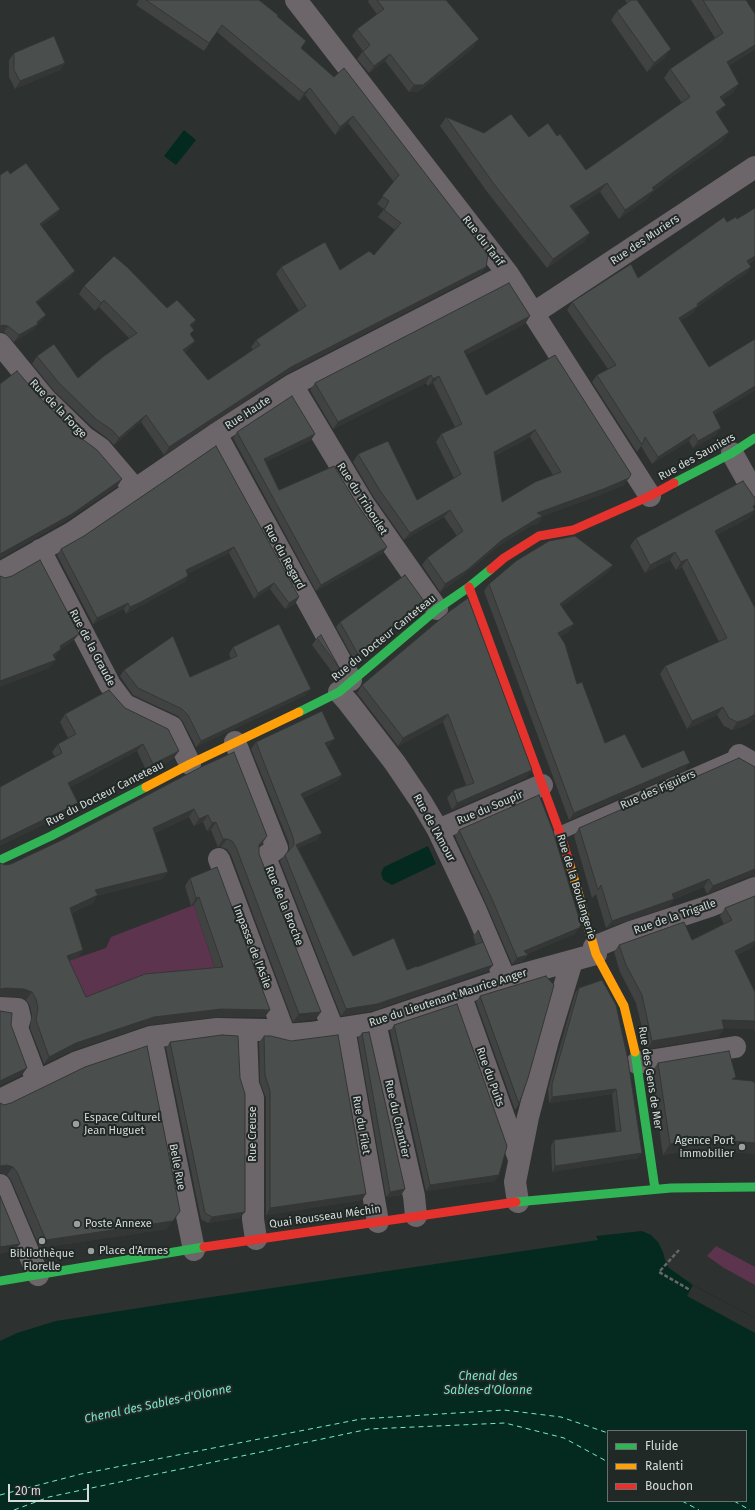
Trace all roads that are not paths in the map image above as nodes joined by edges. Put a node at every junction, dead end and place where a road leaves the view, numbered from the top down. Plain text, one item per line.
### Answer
1 (296, 0) edge
2 (755, 167) edge
3 (508, 274) junction
4 (534, 313) junction
5 (0, 344) edge
6 (292, 385) junction
7 (216, 434) junction
8 (755, 438) edge
9 (732, 453) junction
10 (135, 489) junction
11 (755, 494) edge
12 (650, 496) junction
13 (40, 550) junction
14 (0, 573) edge
15 (469, 588) junction
16 (437, 609) junction
17 (345, 686) junction
18 (235, 742) junction
19 (747, 759) edge
20 (190, 764) junction
21 (542, 785) junction
22 (438, 830) junction
23 (560, 833) junction
24 (219, 859) dead end
25 (0, 860) edge
26 (755, 888) edge
27 (595, 950) junction
28 (572, 961) junction
29 (505, 979) junction
30 (460, 994) junction
31 (0, 1008) edge
32 (375, 1023) junction
33 (338, 1029) junction
34 (246, 1030) junction
35 (285, 1034) junction
36 (151, 1037) junction
37 (735, 1047) dead end
38 (637, 1063) junction
39 (37, 1081) junction
40 (0, 1100) edge
41 (519, 1159) junction
42 (0, 1185) edge
43 (755, 1187) edge
44 (655, 1189) junction
45 (518, 1202) junction
46 (416, 1216) junction
47 (378, 1222) junction
48 (256, 1240) junction
49 (194, 1250) junction
50 (38, 1275) junction
51 (0, 1281) edge

1 - 3 street, Rue du Tarif
2 - 4 street, Rue des Muriers
3 - 4 street, Rue du Tarif
3 - 6 street, Rue Haute
4 - 12 street, Rue du Tarif
5 - 10 street, Rue de la Forge
6 - 7 street, Rue Haute
6 - 16 street, Rue du Triboulet
7 - 10 street, Rue Haute
7 - 17 street, Rue du Regard
8 - 9 street, Rue des Sauniers
9 - 11 street
9 - 12 street, Rue des Sauniers
10 - 13 street, Rue Haute
12 - 15 street, Rue du Docteur Canteteau
13 - 14 street, Rue Haute
13 - 20 street, Rue de la Graude
15 - 16 street, Rue du Docteur Canteteau
15 - 21 street, Rue de la Boulangerie
16 - 17 street, Rue du Docteur Canteteau
17 - 18 street, Rue du Docteur Canteteau
17 - 22 street, Rue de l'Amour
18 - 20 street, Rue du Docteur Canteteau
18 - 33 street, Rue de la Broche
19 - 23 lane, Rue des Figuiers
20 - 25 street, Rue du Docteur Canteteau
21 - 22 street, Rue du Soupir
21 - 23 street, Rue de la Boulangerie
22 - 29 street, Rue de l'Amour
23 - 27 street, Rue de la Boulangerie
24 - 35 street, Impasse de l'Asile
26 - 27 street, Rue de la Trigalle
27 - 28 street, Rue de la Boulangerie
27 - 38 street, Rue des Gens de Mer
28 - 29 street, Rue du Lieutenant Maurice Anger
28 - 41 street
29 - 30 street, Rue du Lieutenant Maurice Anger
30 - 32 street, Rue du Lieutenant Maurice Anger
30 - 41 street, Rue du Puits
31 - 39 street
32 - 33 street, Rue du Lieutenant Maurice Anger
32 - 46 street, Rue du Chantier
33 - 35 street, Rue du Lieutenant Maurice Anger
33 - 47 street, Rue du Filet
34 - 35 street, Rue du Lieutenant Maurice Anger
34 - 36 street, Rue du Lieutenant Maurice Anger
34 - 48 street, Rue Creuse
36 - 39 street, Rue du Lieutenant Maurice Anger
36 - 49 street, Belle Rue
37 - 38 street
38 - 44 street, Rue des Gens de Mer
39 - 40 street, Rue du Lieutenant Maurice Anger
41 - 45 street
42 - 50 street
43 - 44 street, Quai Rousseau Méchin
44 - 45 street, Quai Rousseau Méchin
45 - 46 street, Quai Rousseau Méchin
46 - 47 street, Quai Rousseau Méchin
47 - 48 street, Quai Rousseau Méchin
48 - 49 street, Quai Rousseau Méchin
49 - 50 street, Quai Rousseau Méchin
50 - 51 street, Quai Rousseau Méchin

